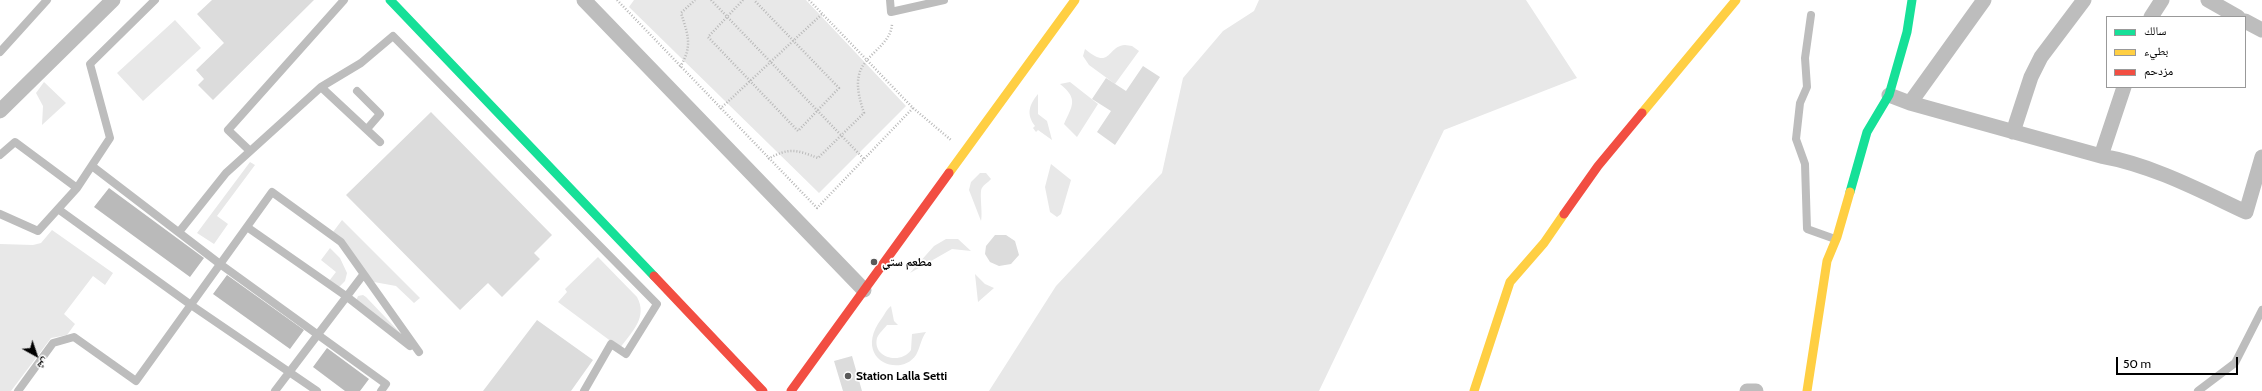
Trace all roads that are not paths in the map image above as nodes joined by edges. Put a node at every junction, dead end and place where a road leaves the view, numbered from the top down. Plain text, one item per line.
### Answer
1 (47, 0) edge
2 (113, 0) edge
3 (155, 0) edge
4 (344, 0) edge
5 (390, 0) edge
6 (584, 0) edge
7 (890, 0) edge
8 (944, 0) edge
9 (1075, 0) edge
10 (1736, 0) edge
11 (1912, 0) edge
12 (1984, 0) edge
13 (2084, 0) edge
14 (2162, 0) edge
15 (2208, 0) edge
16 (1812, 15) dead end
17 (2152, 16) edge
18 (2236, 16) edge
19 (2246, 22) edge
20 (2262, 30) edge
21 (0, 52) edge
22 (321, 87) junction
23 (2124, 88) edge
24 (357, 91) dead end
25 (1889, 95) junction
26 (1910, 103) junction
27 (0, 111) edge
28 (367, 130) junction
29 (2013, 132) junction
30 (380, 142) dead end
31 (250, 151) junction
32 (0, 155) edge
33 (2101, 156) junction
34 (2262, 157) edge
35 (92, 166) junction
36 (77, 188) junction
37 (58, 209) junction
38 (0, 214) edge
39 (247, 227) junction
40 (179, 232) junction
41 (1836, 239) junction
42 (220, 264) junction
43 (362, 275) junction
44 (864, 290) junction
45 (346, 296) junction
46 (191, 305) junction
47 (2262, 310) edge
48 (319, 335) junction
49 (289, 371) junction
50 (18, 391) edge
51 (275, 391) edge
52 (317, 391) edge
53 (381, 391) edge
54 (584, 391) edge
55 (763, 391) edge
56 (791, 391) edge
57 (1474, 391) edge
58 (1747, 391) edge
59 (1756, 391) edge
60 (1807, 391) edge
61 (2198, 391) edge

1 - 21 lane
2 - 27 street
3 - 35 lane
4 - 31 lane
5 - 55 street
6 - 44 street
7 - 8 lane
9 - 44 street
10 - 57 street
11 - 25 street
12 - 26 street
13 - 29 street
14 - 17 street
15 - 18 street
16 - 41 lane
19 - 20 street
22 - 28 lane
22 - 31 lane
22 - 54 lane
23 - 33 street
24 - 28 lane
25 - 26 street
25 - 41 street
26 - 29 street
28 - 30 lane
29 - 33 street
31 - 40 lane
32 - 36 lane
33 - 34 street
35 - 36 lane
35 - 40 lane
36 - 37 lane
37 - 38 lane
37 - 46 lane
39 - 42 lane
39 - 43 lane
39 - 45 lane
40 - 42 lane
41 - 60 street
42 - 46 lane
42 - 48 lane
43 - 45 lane
43 - 45 lane
44 - 56 street
45 - 48 lane
46 - 49 lane
46 - 50 lane
47 - 61 lane
48 - 49 lane
48 - 53 lane
49 - 51 lane
49 - 52 lane
58 - 59 street

